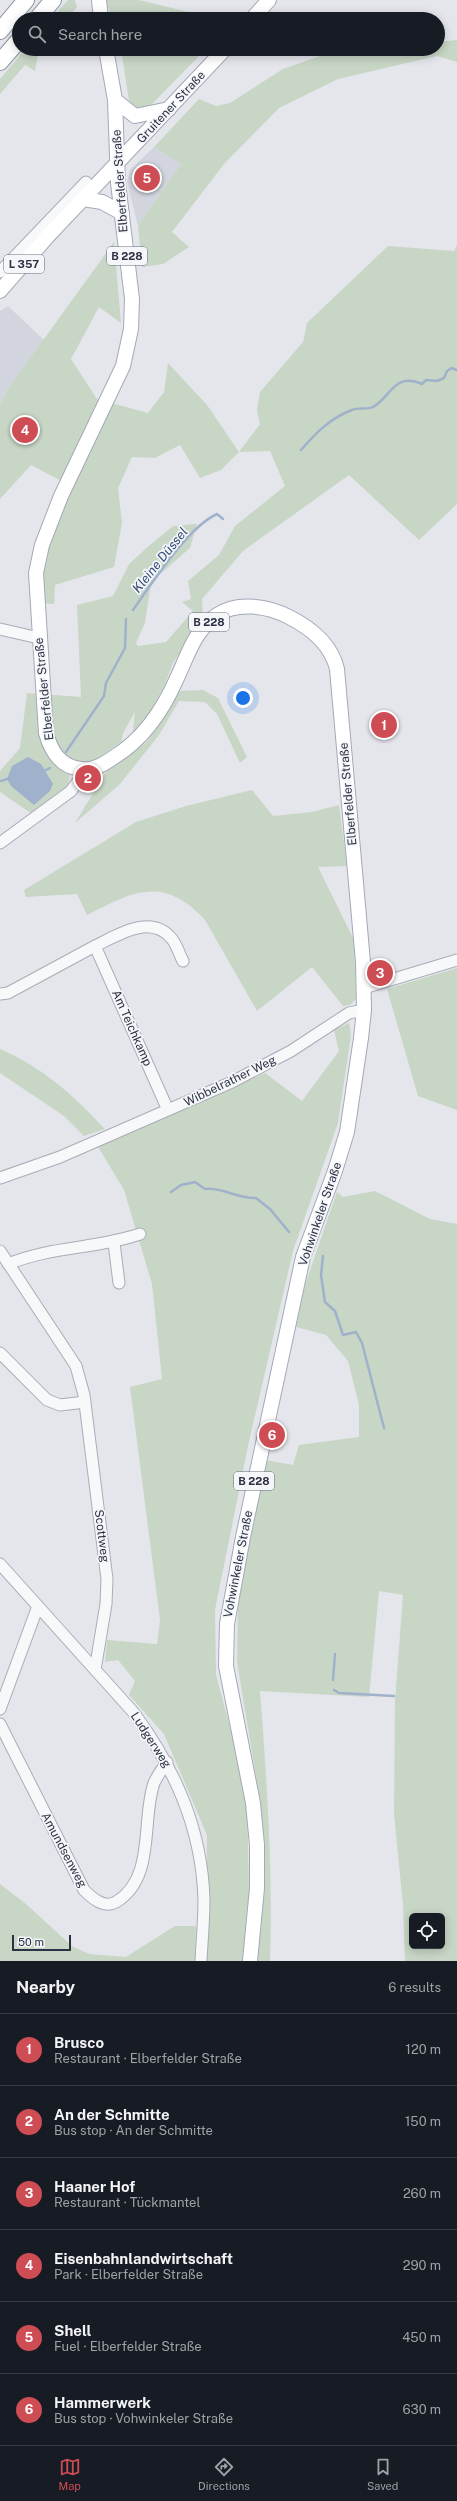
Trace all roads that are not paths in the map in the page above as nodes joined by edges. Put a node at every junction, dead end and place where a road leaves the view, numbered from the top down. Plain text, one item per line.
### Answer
1 (26, 0) edge
2 (53, 0) edge
3 (99, 0) edge
4 (269, 0) edge
5 (16, 12) edge
6 (43, 12) edge
7 (100, 12) edge
8 (258, 12) edge
9 (12, 17) edge
10 (0, 31) edge
11 (12, 48) edge
12 (107, 56) edge
13 (218, 56) edge
14 (0, 62) edge
15 (115, 100) junction
16 (169, 109) junction
17 (117, 165) junction
18 (86, 182) dead end
19 (83, 199) junction
20 (122, 213) junction
21 (0, 272) edge
22 (0, 291) edge
23 (0, 629) edge
24 (39, 638) junction
25 (86, 770) junction
26 (0, 843) edge
27 (95, 946) junction
28 (457, 960) edge
29 (183, 961) dead end
30 (364, 988) junction
31 (0, 994) edge
32 (364, 1010) junction
33 (168, 1110) junction
34 (0, 1178) edge
35 (140, 1234) dead end
36 (114, 1243) junction
37 (0, 1251) edge
38 (8, 1264) junction
39 (118, 1283) dead end
40 (0, 1353) edge
41 (85, 1402) junction
42 (0, 1564) edge
43 (38, 1606) junction
44 (95, 1670) junction
45 (0, 1709) edge
46 (0, 1724) edge
47 (167, 1762) junction
48 (201, 1961) edge
49 (250, 1961) edge

1 - 5 highway
2 - 6 highway
3 - 7 main road
4 - 8 main road
9 - 10 highway
11 - 14 highway
12 - 15 main road, Elberfelder Straße / B 228
13 - 16 main road, Gruitener Straße / L 357
15 - 16 main road
15 - 17 main road, Elberfelder Straße / B 228
16 - 17 main road, Gruitener Straße / L 357
17 - 19 main road, L 357
17 - 20 main road, Elberfelder Straße / B 228
18 - 21 street
19 - 20 main road
19 - 22 main road, L 357
20 - 24 main road, Elberfelder Straße / B 228
23 - 24 street
24 - 25 main road, Elberfelder Straße / B 228
25 - 26 street
25 - 30 main road, Elberfelder Straße / B 228
27 - 29 street
27 - 31 street
27 - 33 street, Am Teichkamp
28 - 30 street
30 - 32 main road, Elberfelder Straße / B 228
32 - 33 street, Wibbelrather Weg
32 - 49 main road, Vohwinkeler Straße / B 228
33 - 34 street, Wibbelrather Weg
35 - 36 street
36 - 38 street
36 - 39 street
37 - 38 street, Scottweg
38 - 41 street, Scottweg
40 - 41 street
41 - 44 street, Scottweg
42 - 43 street, Ludgerweg
43 - 44 street, Ludgerweg
43 - 45 street
44 - 47 street, Ludgerweg
46 - 47 street, Amundsenweg
47 - 48 street, Ludgerweg

